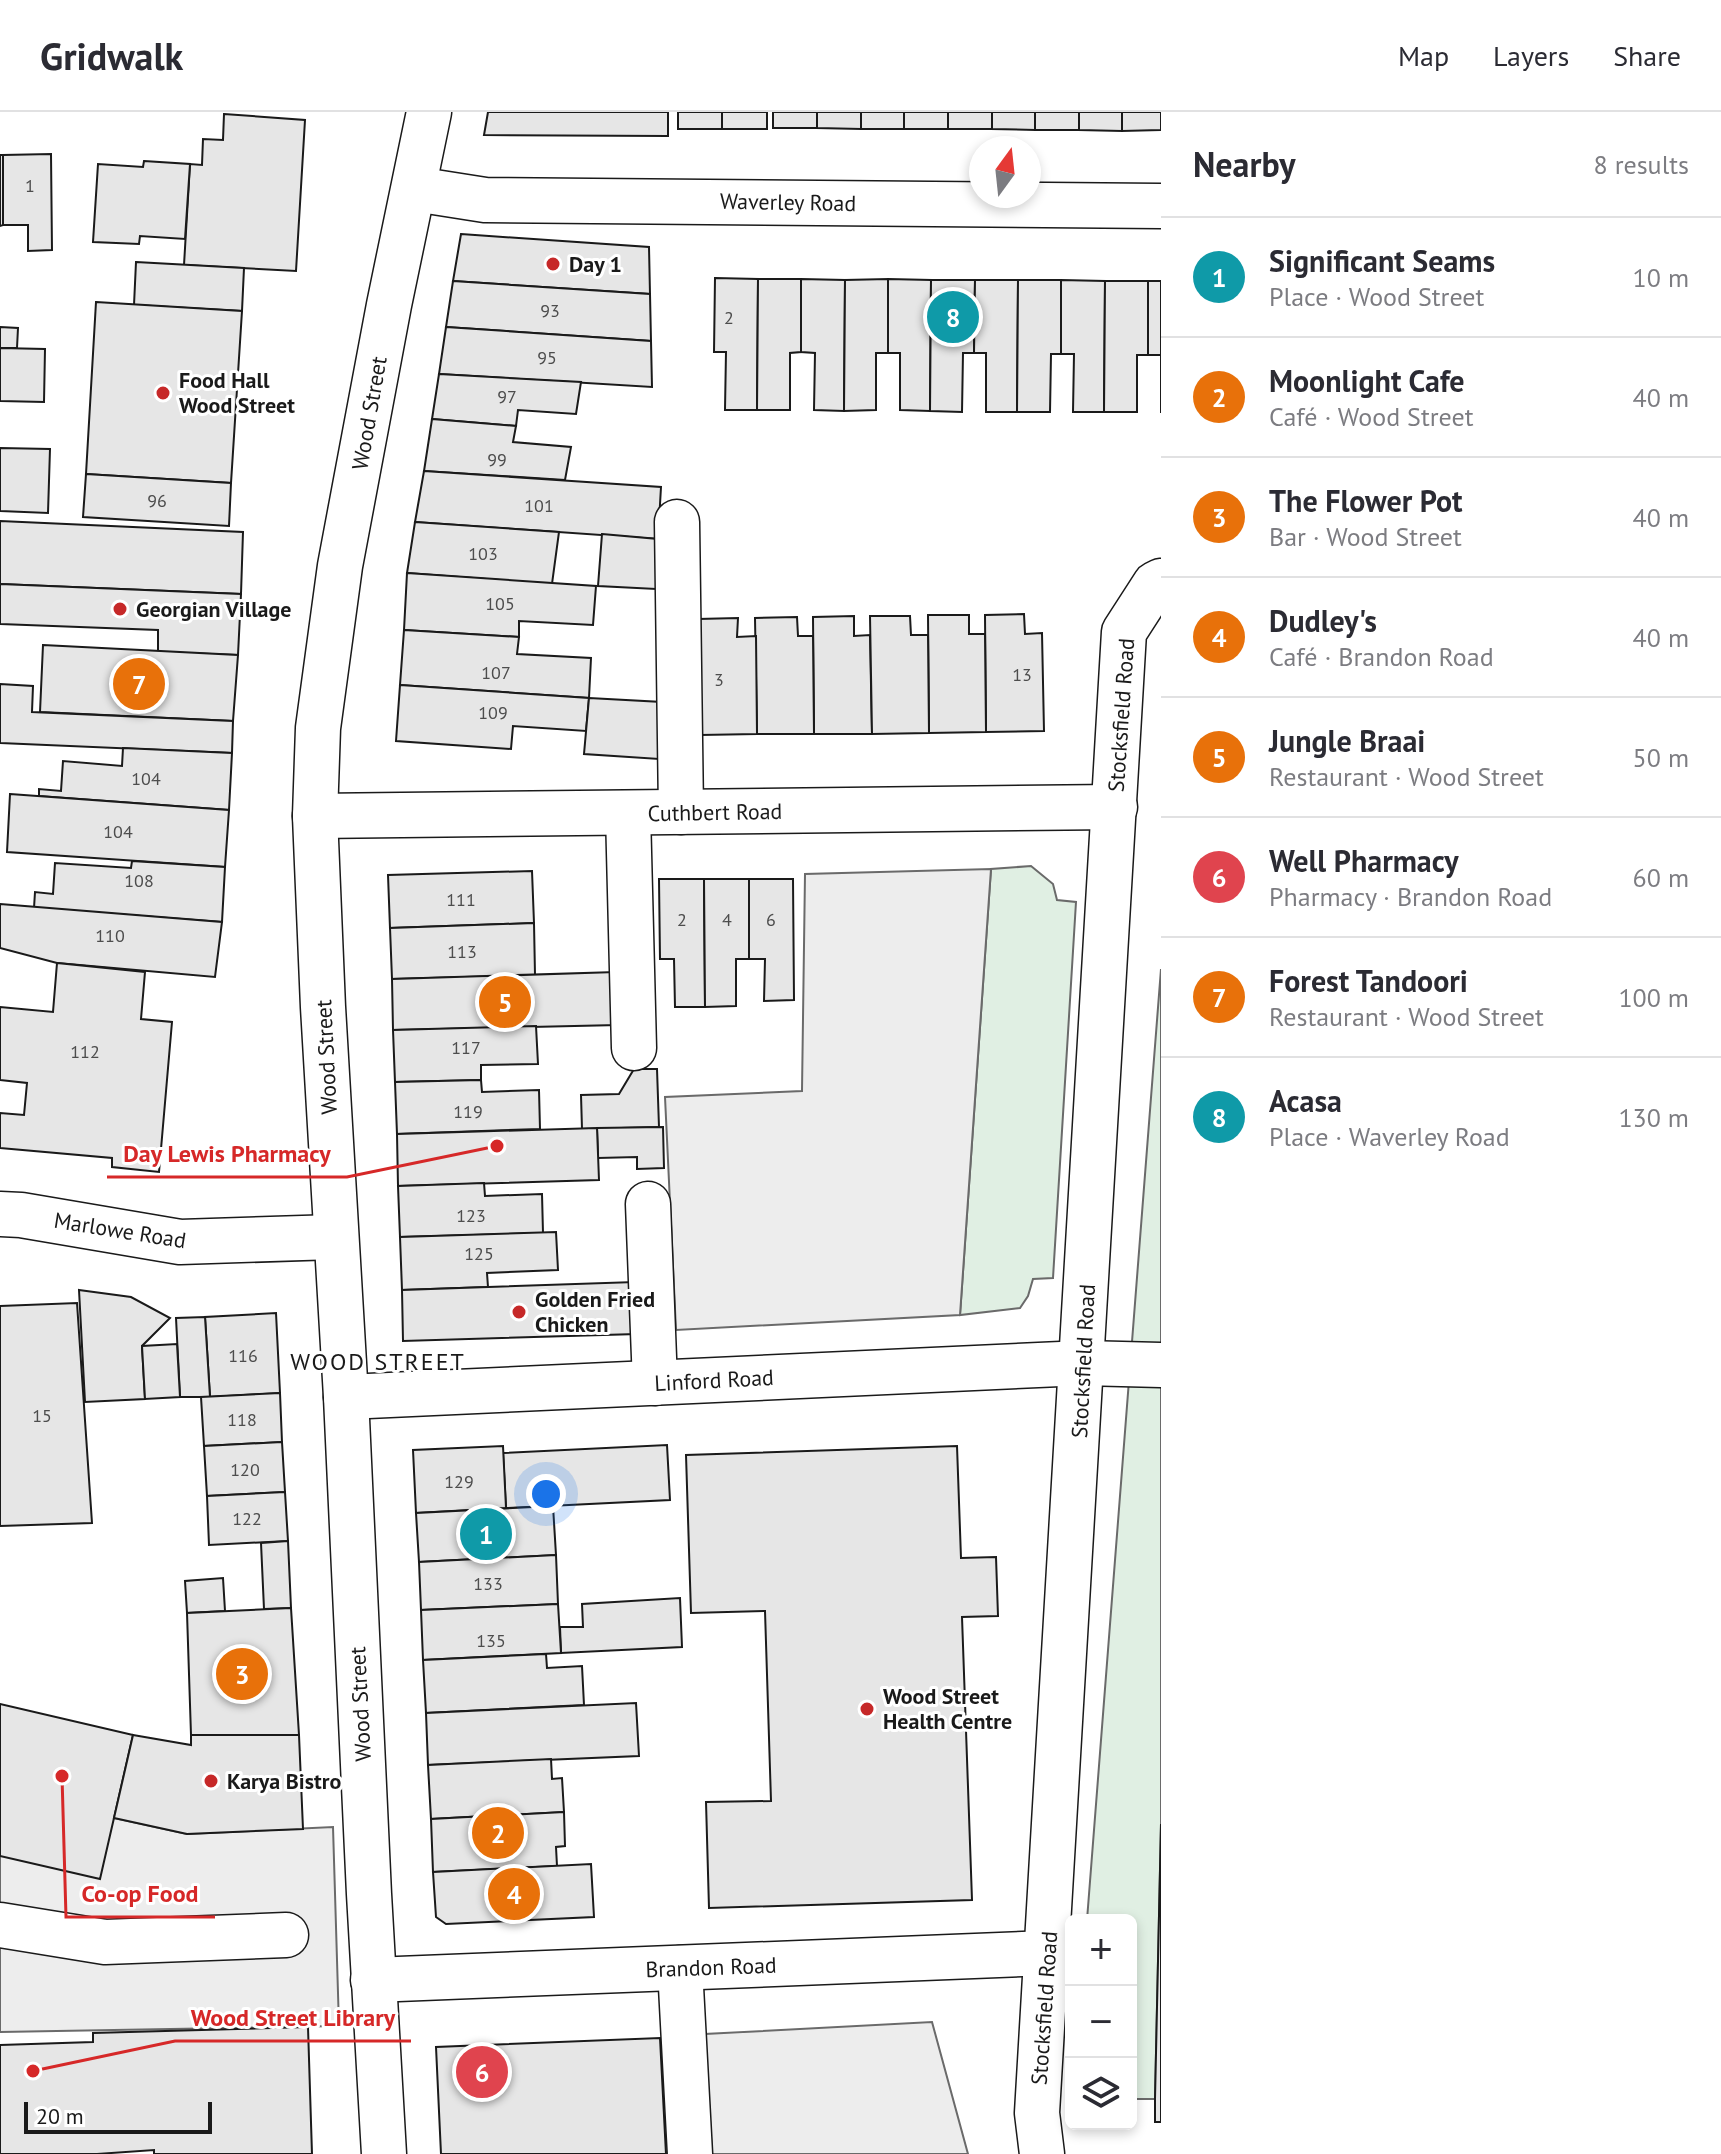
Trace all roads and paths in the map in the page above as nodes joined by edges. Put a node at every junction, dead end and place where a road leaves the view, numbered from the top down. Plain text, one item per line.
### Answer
1 (429, 112) edge
2 (415, 189) junction
3 (1161, 206) edge
4 (677, 522) dead end
5 (1161, 581) edge
6 (1115, 807) junction
7 (681, 812) junction
8 (628, 813) junction
9 (315, 816) junction
10 (634, 1048) dead end
11 (648, 1204) dead end
12 (0, 1214) edge
13 (335, 1237) junction
14 (1083, 1363) junction
15 (1161, 1365) edge
16 (655, 1383) junction
17 (346, 1397) junction
18 (0, 1925) edge
19 (286, 1935) dead end
20 (1048, 1953) junction
21 (680, 1968) junction
22 (373, 1980) junction
23 (384, 2154) edge
24 (690, 2154) edge
25 (1042, 2154) edge

1 - 2 street, Wood Street
2 - 3 street, Waverley Road
2 - 9 street, Wood Street
4 - 7 street
5 - 6 street, Stocksfield Road
6 - 7 street, Cuthbert Road
6 - 14 street, Stocksfield Road
7 - 8 street, Cuthbert Road
8 - 9 street, Cuthbert Road
8 - 10 street
9 - 13 street, Wood Street
11 - 16 street
12 - 13 street, Marlowe Road
13 - 17 street, Wood Street
14 - 15 street, Linford Road
14 - 16 street, Linford Road
14 - 20 street, Stocksfield Road
16 - 17 street, Linford Road
17 - 22 street, Wood Street
18 - 19 street
20 - 21 street, Brandon Road
20 - 25 street, Stocksfield Road
21 - 22 street, Brandon Road
21 - 24 street
22 - 23 street, Wood Street

